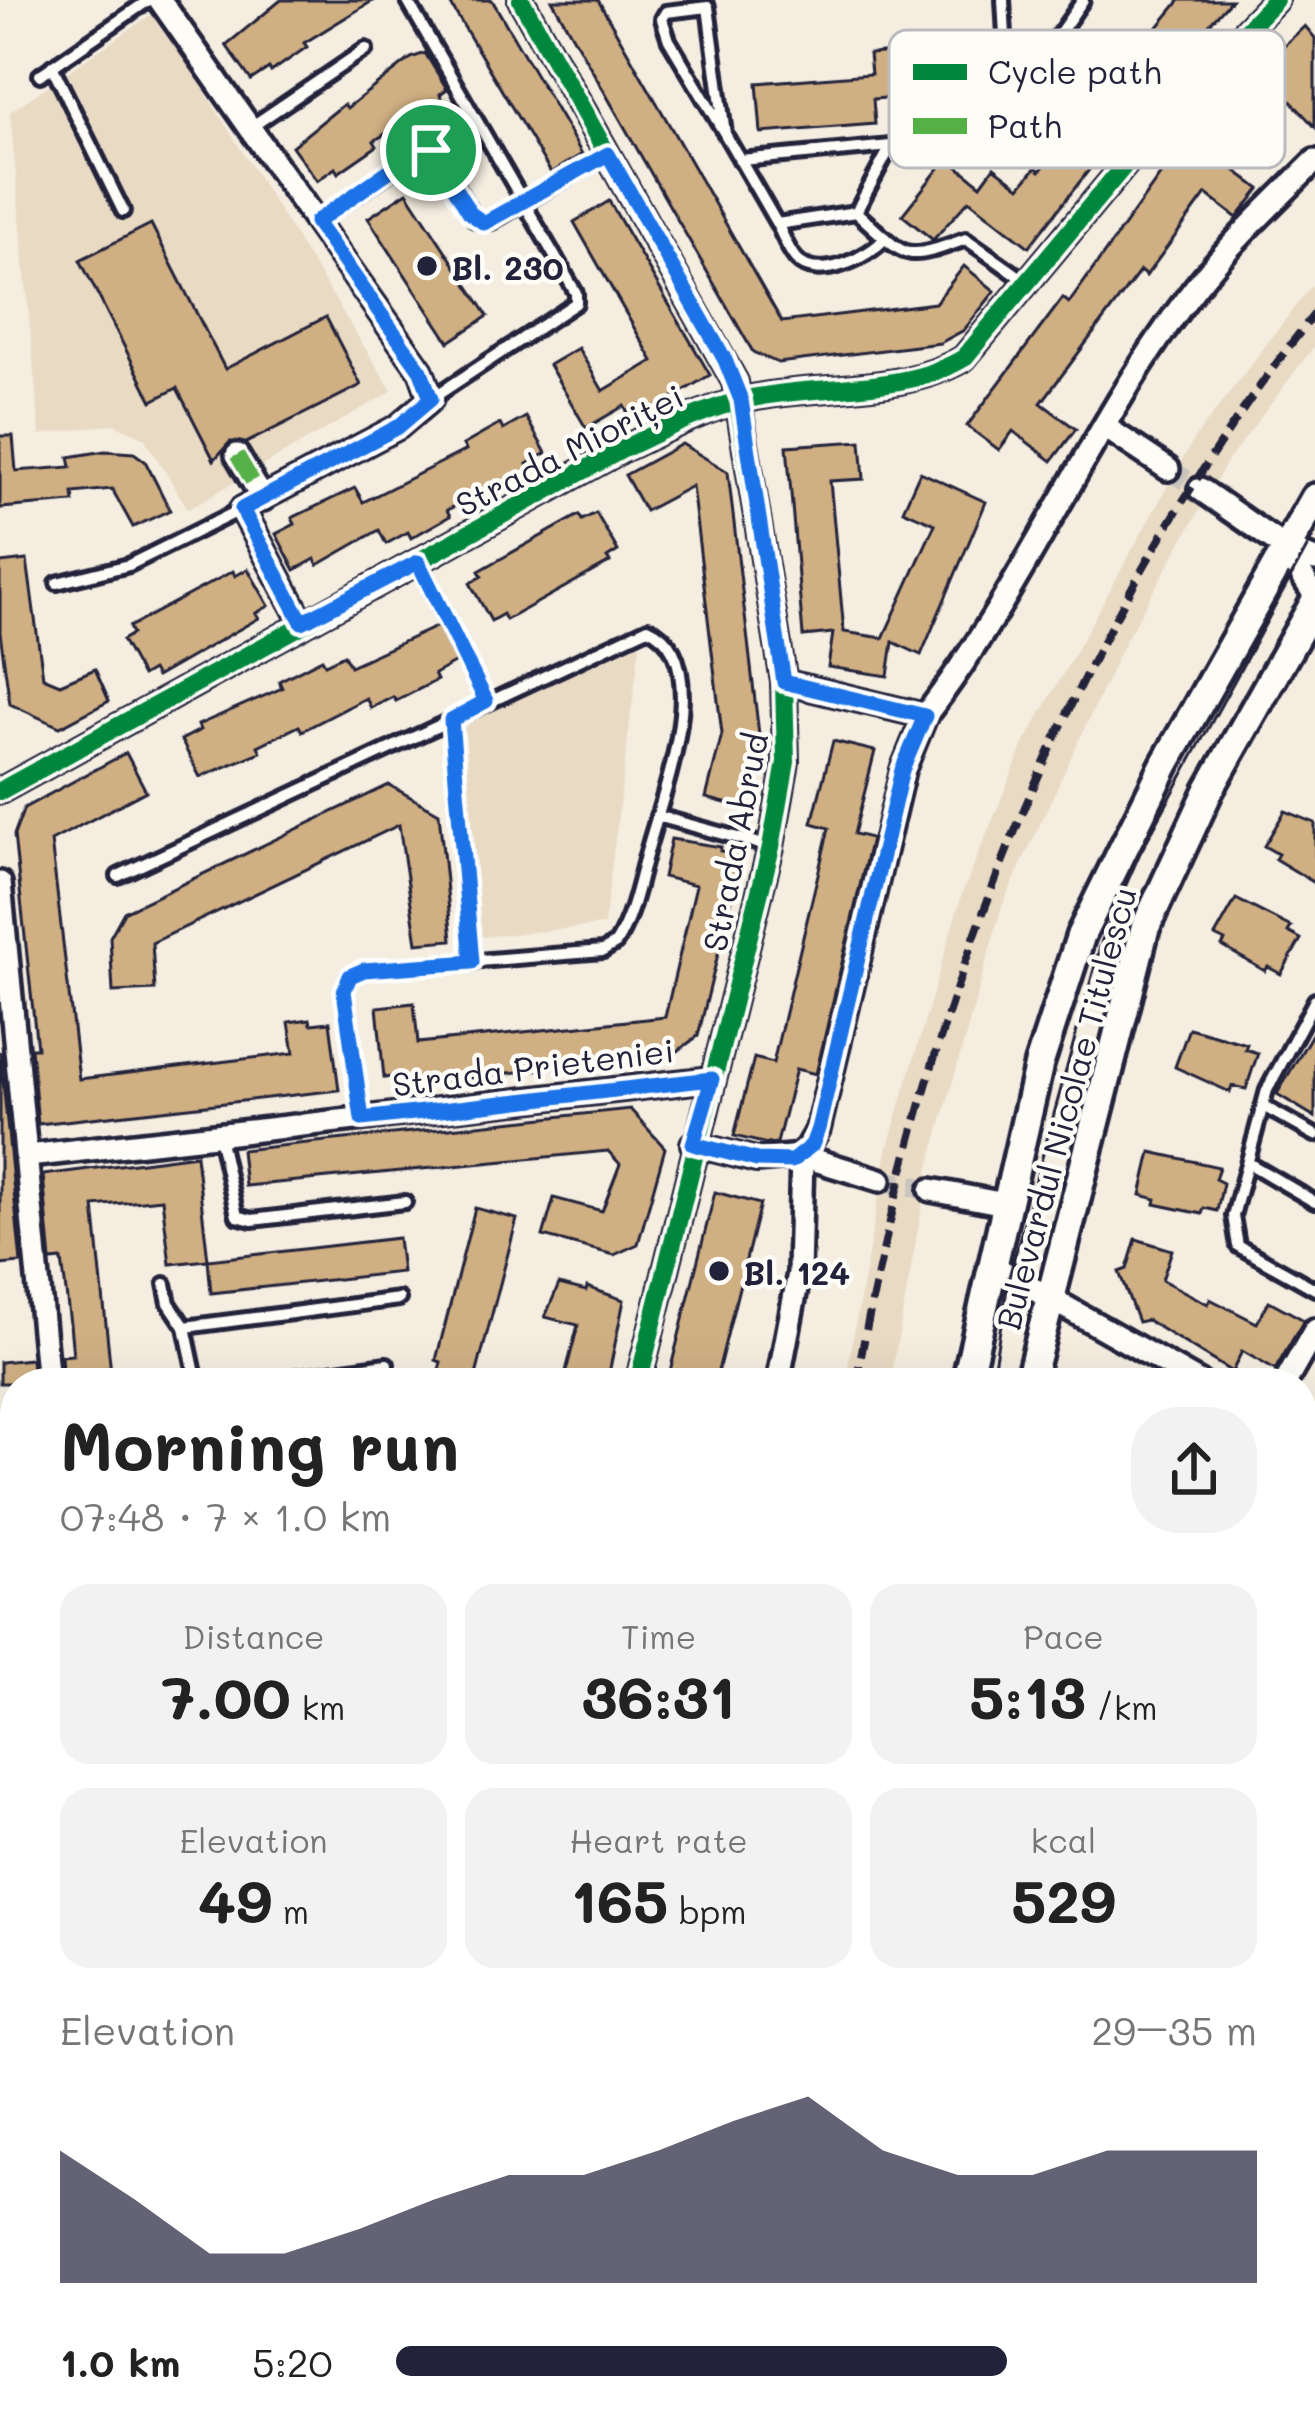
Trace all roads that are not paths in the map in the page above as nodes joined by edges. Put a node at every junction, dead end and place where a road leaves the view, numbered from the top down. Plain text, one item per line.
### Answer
1 (149, 0) edge
2 (160, 0) edge
3 (407, 0) edge
4 (521, 0) edge
5 (1003, 0) edge
6 (1083, 0) edge
7 (1275, 0) edge
8 (1004, 30) edge
9 (1062, 30) edge
10 (1246, 30) edge
11 (366, 49) dead end
12 (52, 66) junction
13 (40, 75) dead end
14 (251, 128) junction
15 (725, 134) junction
16 (889, 146) edge
17 (889, 150) edge
18 (608, 154) junction
19 (741, 160) junction
20 (1315, 160) edge
21 (1124, 168) edge
22 (524, 203) junction
23 (123, 211) dead end
24 (856, 212) junction
25 (316, 222) junction
26 (777, 224) junction
27 (885, 238) junction
28 (1030, 284) junction
29 (431, 399) junction
30 (741, 400) junction
31 (1105, 428) junction
32 (237, 455) dead end
33 (1168, 469) tunnel mouth
34 (1200, 489) tunnel mouth
35 (1315, 498) edge
36 (263, 499) junction
37 (242, 509) junction
38 (1286, 548) junction
39 (1315, 560) edge
40 (418, 562) junction
41 (57, 583) dead end
42 (1315, 599) edge
43 (302, 622) junction
44 (784, 682) junction
45 (486, 701) junction
46 (925, 716) junction
47 (451, 720) junction
48 (0, 791) edge
49 (657, 816) junction
50 (771, 847) junction
51 (118, 876) dead end
52 (0, 883) edge
53 (472, 962) junction
54 (1315, 1000) edge
55 (712, 1079) junction
56 (1263, 1106) junction
57 (362, 1119) junction
58 (1315, 1135) edge
59 (219, 1136) junction
60 (693, 1144) junction
61 (28, 1156) junction
62 (802, 1156) junction
63 (1250, 1164) junction
64 (880, 1180) tunnel mouth
65 (931, 1190) tunnel mouth
66 (405, 1202) dead end
67 (1315, 1202) edge
68 (1005, 1204) junction
69 (993, 1266) junction
70 (165, 1284) dead end
71 (1315, 1289) edge
72 (399, 1299) dead end
73 (1048, 1300) junction
74 (185, 1327) junction
75 (1315, 1330) edge
76 (387, 1364) dead end
77 (47, 1368) edge
78 (193, 1368) edge
79 (359, 1368) edge
80 (641, 1368) edge
81 (781, 1368) edge
82 (969, 1368) edge
83 (1032, 1368) edge
84 (1173, 1368) edge
85 (1293, 1368) edge

1 - 12 lane
2 - 14 street
3 - 22 lane
4 - 18 street, Strada Abrud
5 - 8 lane
6 - 9 lane
7 - 10 street, Strada Mioriței
11 - 14 lane
12 - 13 lane
12 - 23 lane
14 - 25 street
15 - 15 lane
15 - 19 lane
16 - 19 lane
17 - 24 lane
18 - 22 lane
18 - 30 street, Strada Abrud
19 - 26 lane
20 - 31 street
21 - 28 street, Strada Mioriței
22 - 25 lane
22 - 29 lane
24 - 26 lane
24 - 27 lane
25 - 29 street
26 - 27 lane
27 - 28 lane
28 - 30 street, Strada Mioriței
29 - 36 street
30 - 40 street, Strada Mioriței
30 - 44 street, Strada Abrud
31 - 33 street
31 - 46 street
32 - 36 street
34 - 38 street
35 - 38 main road, Bulevardul Nicolae Titulescu
36 - 37 street
37 - 41 lane
37 - 43 street
38 - 39 street
38 - 42 street
38 - 68 main road, Bulevardul Nicolae Titulescu
40 - 43 street, Strada Mioriței
40 - 45 lane
42 - 73 main road, Bulevardul Nicolae Titulescu
43 - 48 street, Strada Mioriței
44 - 46 street
44 - 50 street, Strada Abrud
45 - 47 lane
45 - 49 lane
46 - 62 street
47 - 51 lane
47 - 53 lane
49 - 50 lane
49 - 53 lane
50 - 55 street, Strada Abrud
52 - 61 street
53 - 57 lane, Strada Prieteniei
54 - 56 lane
55 - 57 street, Strada Prieteniei
55 - 60 street, Strada Abrud
56 - 58 lane
56 - 63 lane
57 - 59 street, Strada Prieteniei
59 - 61 street, Strada Prieteniei
59 - 66 lane
60 - 62 street
60 - 80 street, Strada Abrud
61 - 77 street
62 - 64 street
62 - 81 street
63 - 67 lane
63 - 71 lane
65 - 68 street
68 - 69 main road, Bulevardul Nicolae Titulescu
69 - 73 street
69 - 82 main road, Bulevardul Nicolae Titulescu
70 - 74 lane
72 - 74 lane
73 - 83 main road, Bulevardul Nicolae Titulescu
73 - 84 street
74 - 78 lane
75 - 85 street
76 - 79 lane

